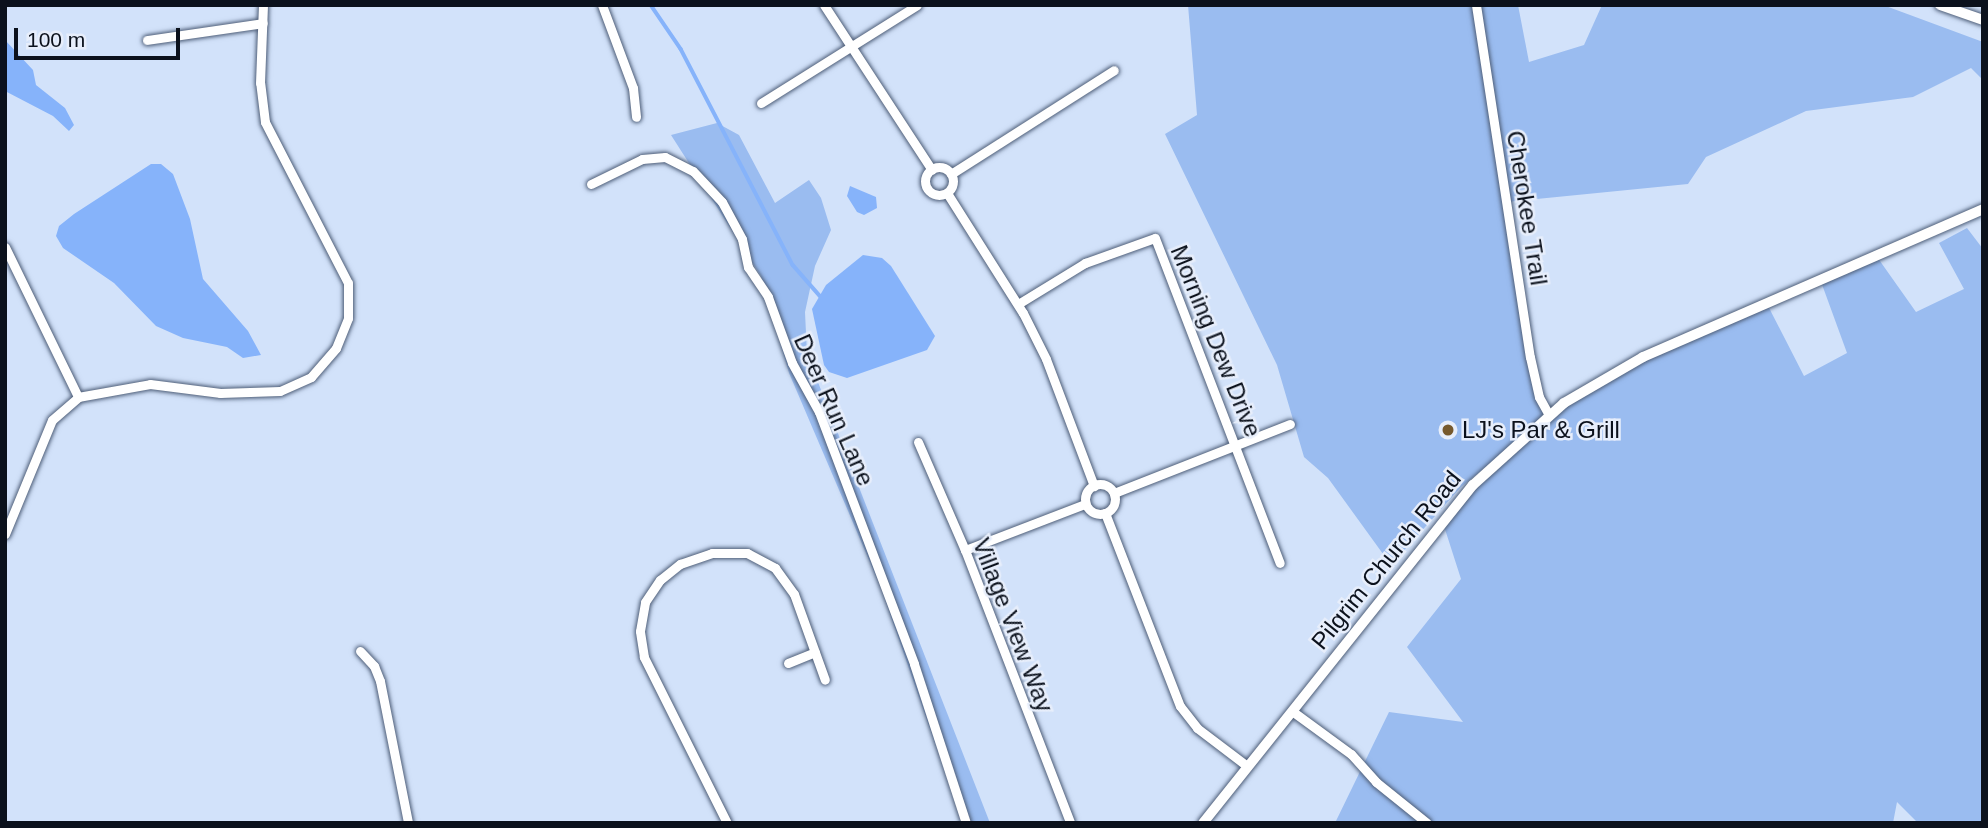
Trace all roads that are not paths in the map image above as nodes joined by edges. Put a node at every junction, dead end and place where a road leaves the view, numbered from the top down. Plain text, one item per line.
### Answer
1 (263, 5) edge
2 (602, 5) edge
3 (824, 5) edge
4 (917, 5) edge
5 (1476, 5) edge
6 (1940, 5) edge
7 (1983, 20) edge
8 (264, 23) junction
9 (147, 40) dead end
10 (850, 48) junction
11 (1114, 71) dead end
12 (761, 103) dead end
13 (636, 117) dead end
14 (932, 170) junction
15 (951, 174) junction
16 (591, 184) dead end
17 (947, 193) junction
18 (1983, 209) edge
19 (5, 247) edge
20 (1018, 304) junction
21 (78, 397) junction
22 (1549, 415) junction
23 (1290, 424) dead end
24 (918, 442) dead end
25 (1237, 445) junction
26 (1094, 486) junction
27 (1114, 493) junction
28 (1085, 504) junction
29 (1105, 513) junction
30 (5, 534) edge
31 (965, 550) junction
32 (1280, 563) dead end
33 (360, 652) dead end
34 (815, 652) junction
35 (788, 663) dead end
36 (825, 680) dead end
37 (1292, 711) junction
38 (1247, 766) junction
39 (1070, 822) edge
40 (408, 823) edge
41 (727, 823) edge
42 (966, 823) edge
43 (1203, 823) edge
44 (1427, 823) edge

1 - 8 street
2 - 13 street
3 - 10 street
4 - 10 street
5 - 22 street, Cherokee Trail
6 - 7 street
8 - 9 street
8 - 21 street
10 - 12 street
10 - 14 street
11 - 15 street
14 - 15 street
14 - 17 street
15 - 17 street
16 - 42 street, Deer Run Lane
17 - 20 street
18 - 22 street, Pilgrim Church Road
19 - 21 street
20 - 25 street, Morning Dew Drive
20 - 26 street
21 - 30 street
22 - 37 street, Pilgrim Church Road
23 - 25 street
24 - 31 street, Village View Way
25 - 27 street
25 - 32 street, Morning Dew Drive
26 - 27 street
26 - 28 street
27 - 29 street
28 - 29 street
28 - 31 street
29 - 38 street
31 - 39 street, Village View Way
33 - 40 street
34 - 35 street
34 - 36 street
34 - 41 street
37 - 38 street, Pilgrim Church Road
37 - 44 street
38 - 43 street, Pilgrim Church Road

